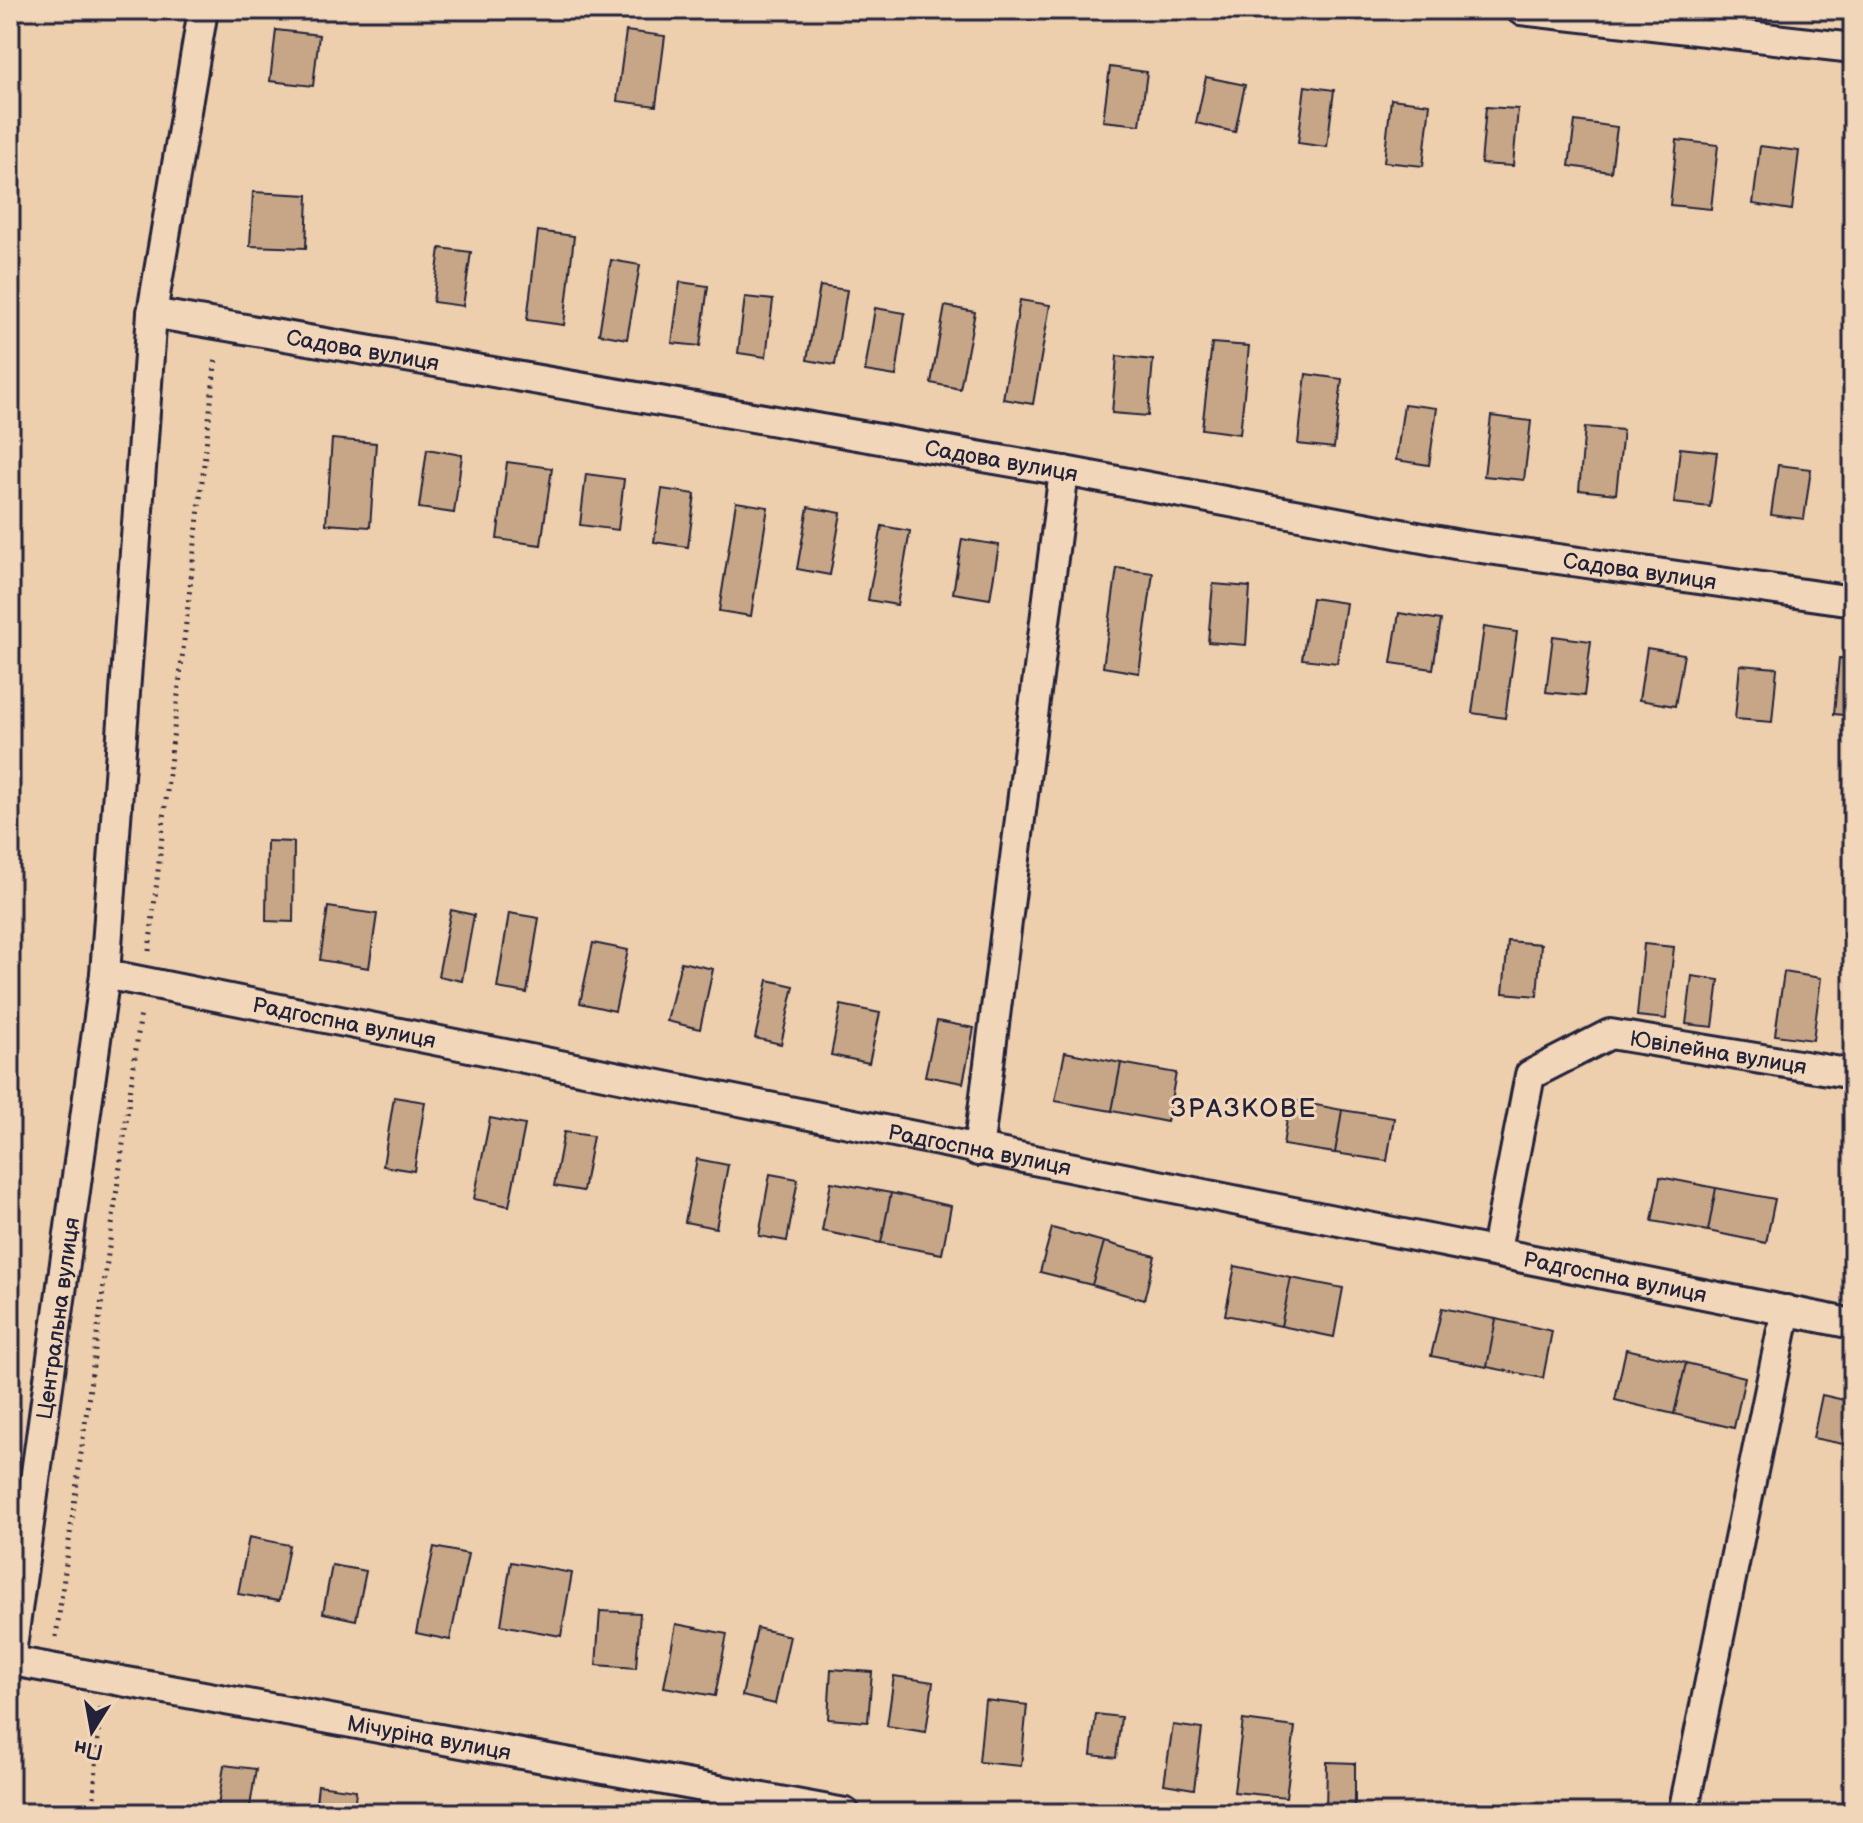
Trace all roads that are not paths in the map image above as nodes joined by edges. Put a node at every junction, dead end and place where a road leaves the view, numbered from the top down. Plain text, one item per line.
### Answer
1 (203, 10) edge
2 (1521, 10) edge
3 (1853, 48) edge
4 (152, 313) junction
5 (1064, 471) junction
6 (1853, 601) edge
7 (105, 974) junction
8 (1853, 1074) edge
9 (978, 1151) junction
10 (1496, 1250) junction
11 (1786, 1310) junction
12 (1853, 1324) edge
13 (11, 1661) edge
14 (845, 1813) edge
15 (1683, 1813) edge

1 - 4 street, Центральна вулиця
2 - 3 street
4 - 5 street, Садова вулиця
4 - 7 street, Центральна вулиця
5 - 6 street, Садова вулиця
5 - 9 street
7 - 9 street, Радгоспна вулиця
7 - 13 street, Центральна вулиця
8 - 10 street, Ювілейна вулиця
9 - 10 street, Радгоспна вулиця
10 - 11 street, Радгоспна вулиця
11 - 12 street, Радгоспна вулиця
11 - 15 street
13 - 14 street, Мічуріна вулиця

